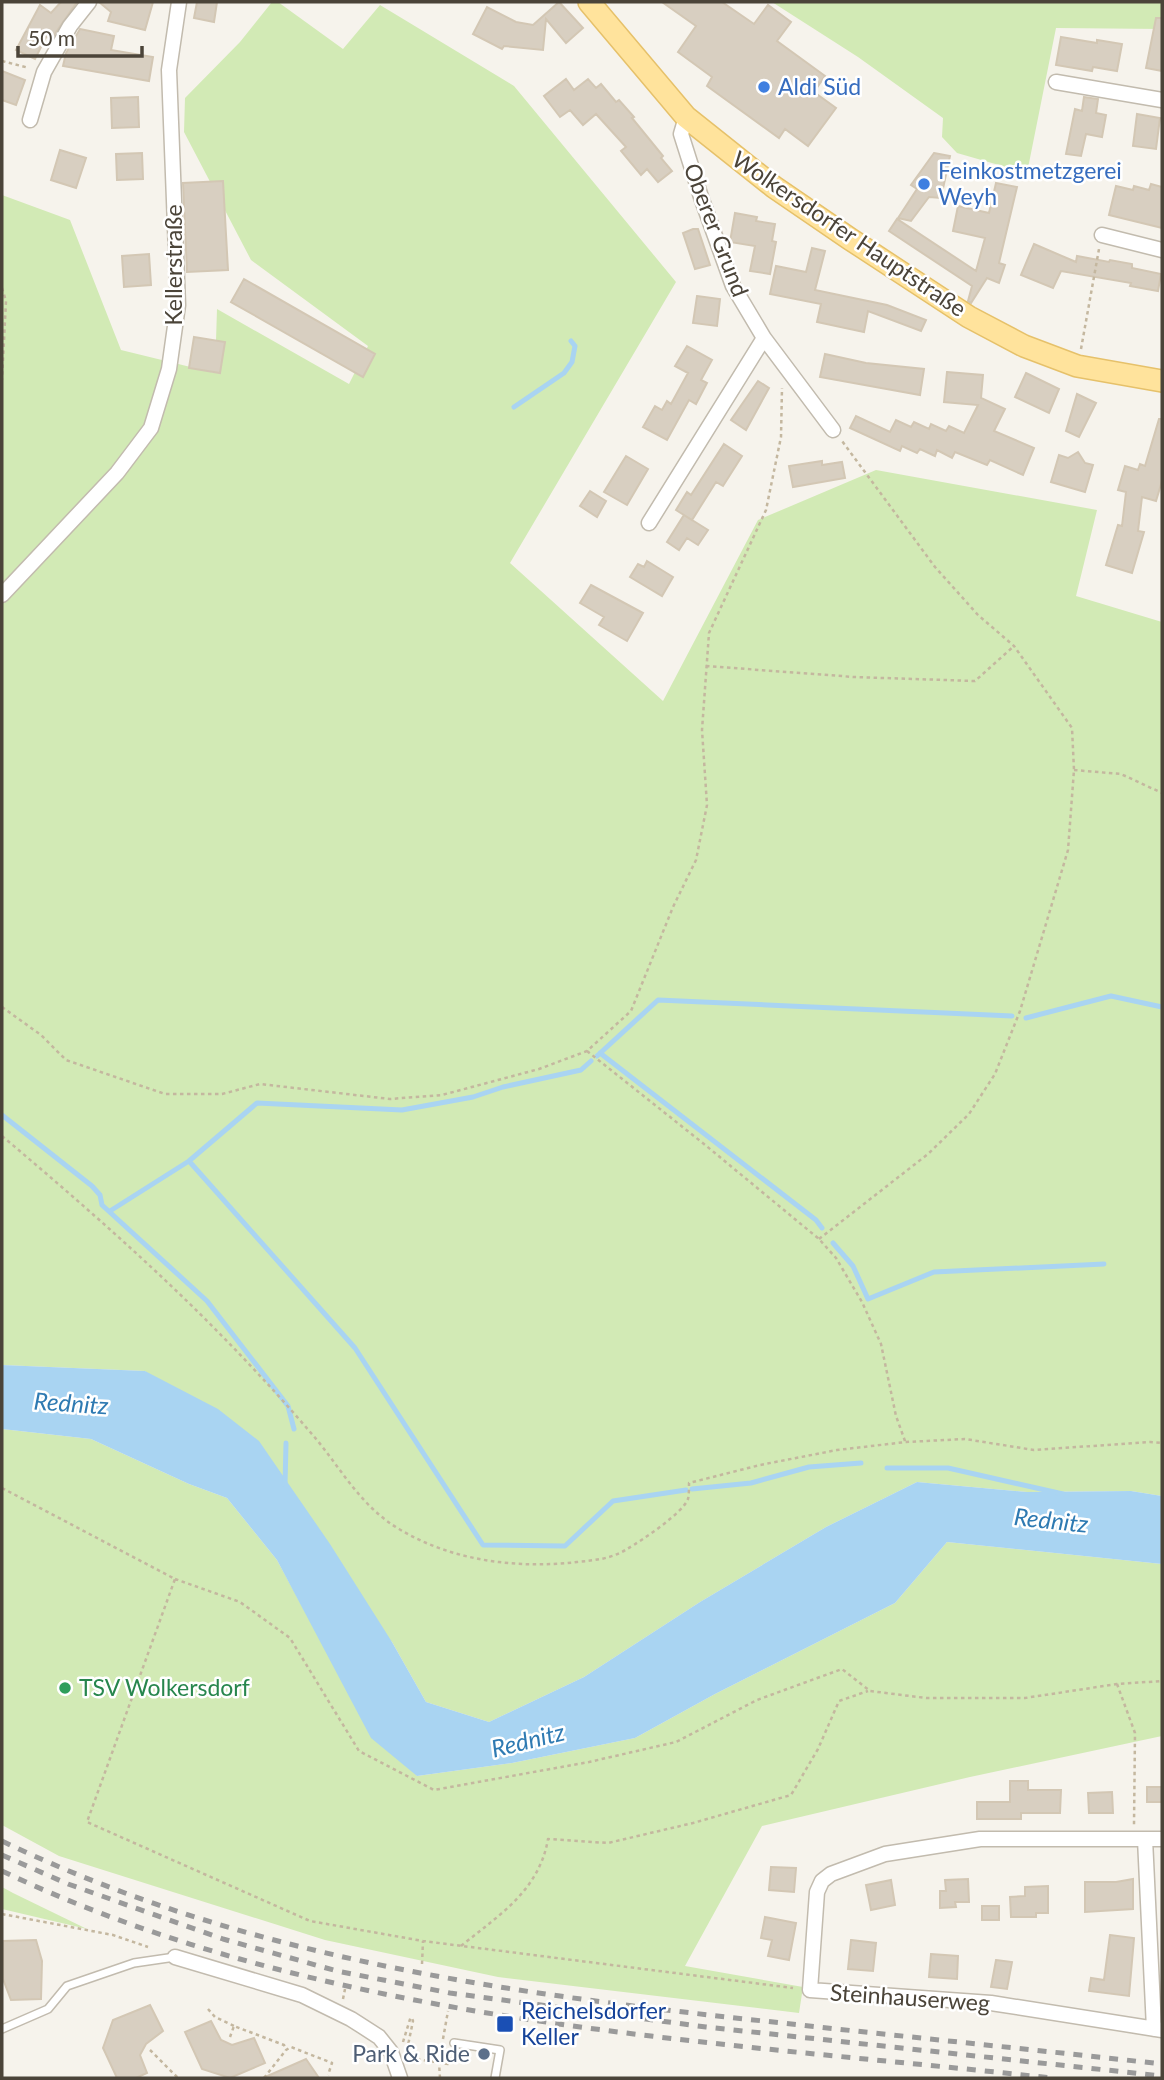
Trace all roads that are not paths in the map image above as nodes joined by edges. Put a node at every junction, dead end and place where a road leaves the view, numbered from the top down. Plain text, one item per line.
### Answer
1 (89, 2) edge
2 (179, 2) edge
3 (589, 2) edge
4 (1056, 82) dead end
5 (1162, 100) edge
6 (686, 117) junction
7 (30, 120) dead end
8 (1102, 235) road end
9 (1162, 250) edge
10 (764, 338) junction
11 (1162, 381) edge
12 (833, 430) road end
13 (649, 523) dead end
14 (2, 595) edge
15 (1140, 1839) junction
16 (1162, 1839) edge
17 (175, 1957) joint
18 (2, 2029) edge
19 (1158, 2030) edge
20 (454, 2043) road end
21 (400, 2078) edge
22 (495, 2078) edge

1 - 7 street
2 - 14 street, Kellerstraße
3 - 6 main road, Wolkersdorfer Hauptstraße
4 - 5 street
6 - 10 street, Oberer Grund
6 - 11 main road, Wolkersdorfer Hauptstraße
8 - 9 street
10 - 12 street, Oberer Grund
10 - 13 street
15 - 16 street, Steinhauserweg
15 - 19 street, Steinhauserweg
15 - 19 street, Steinhauserweg
17 - 18 lane
17 - 21 street
20 - 22 lane

